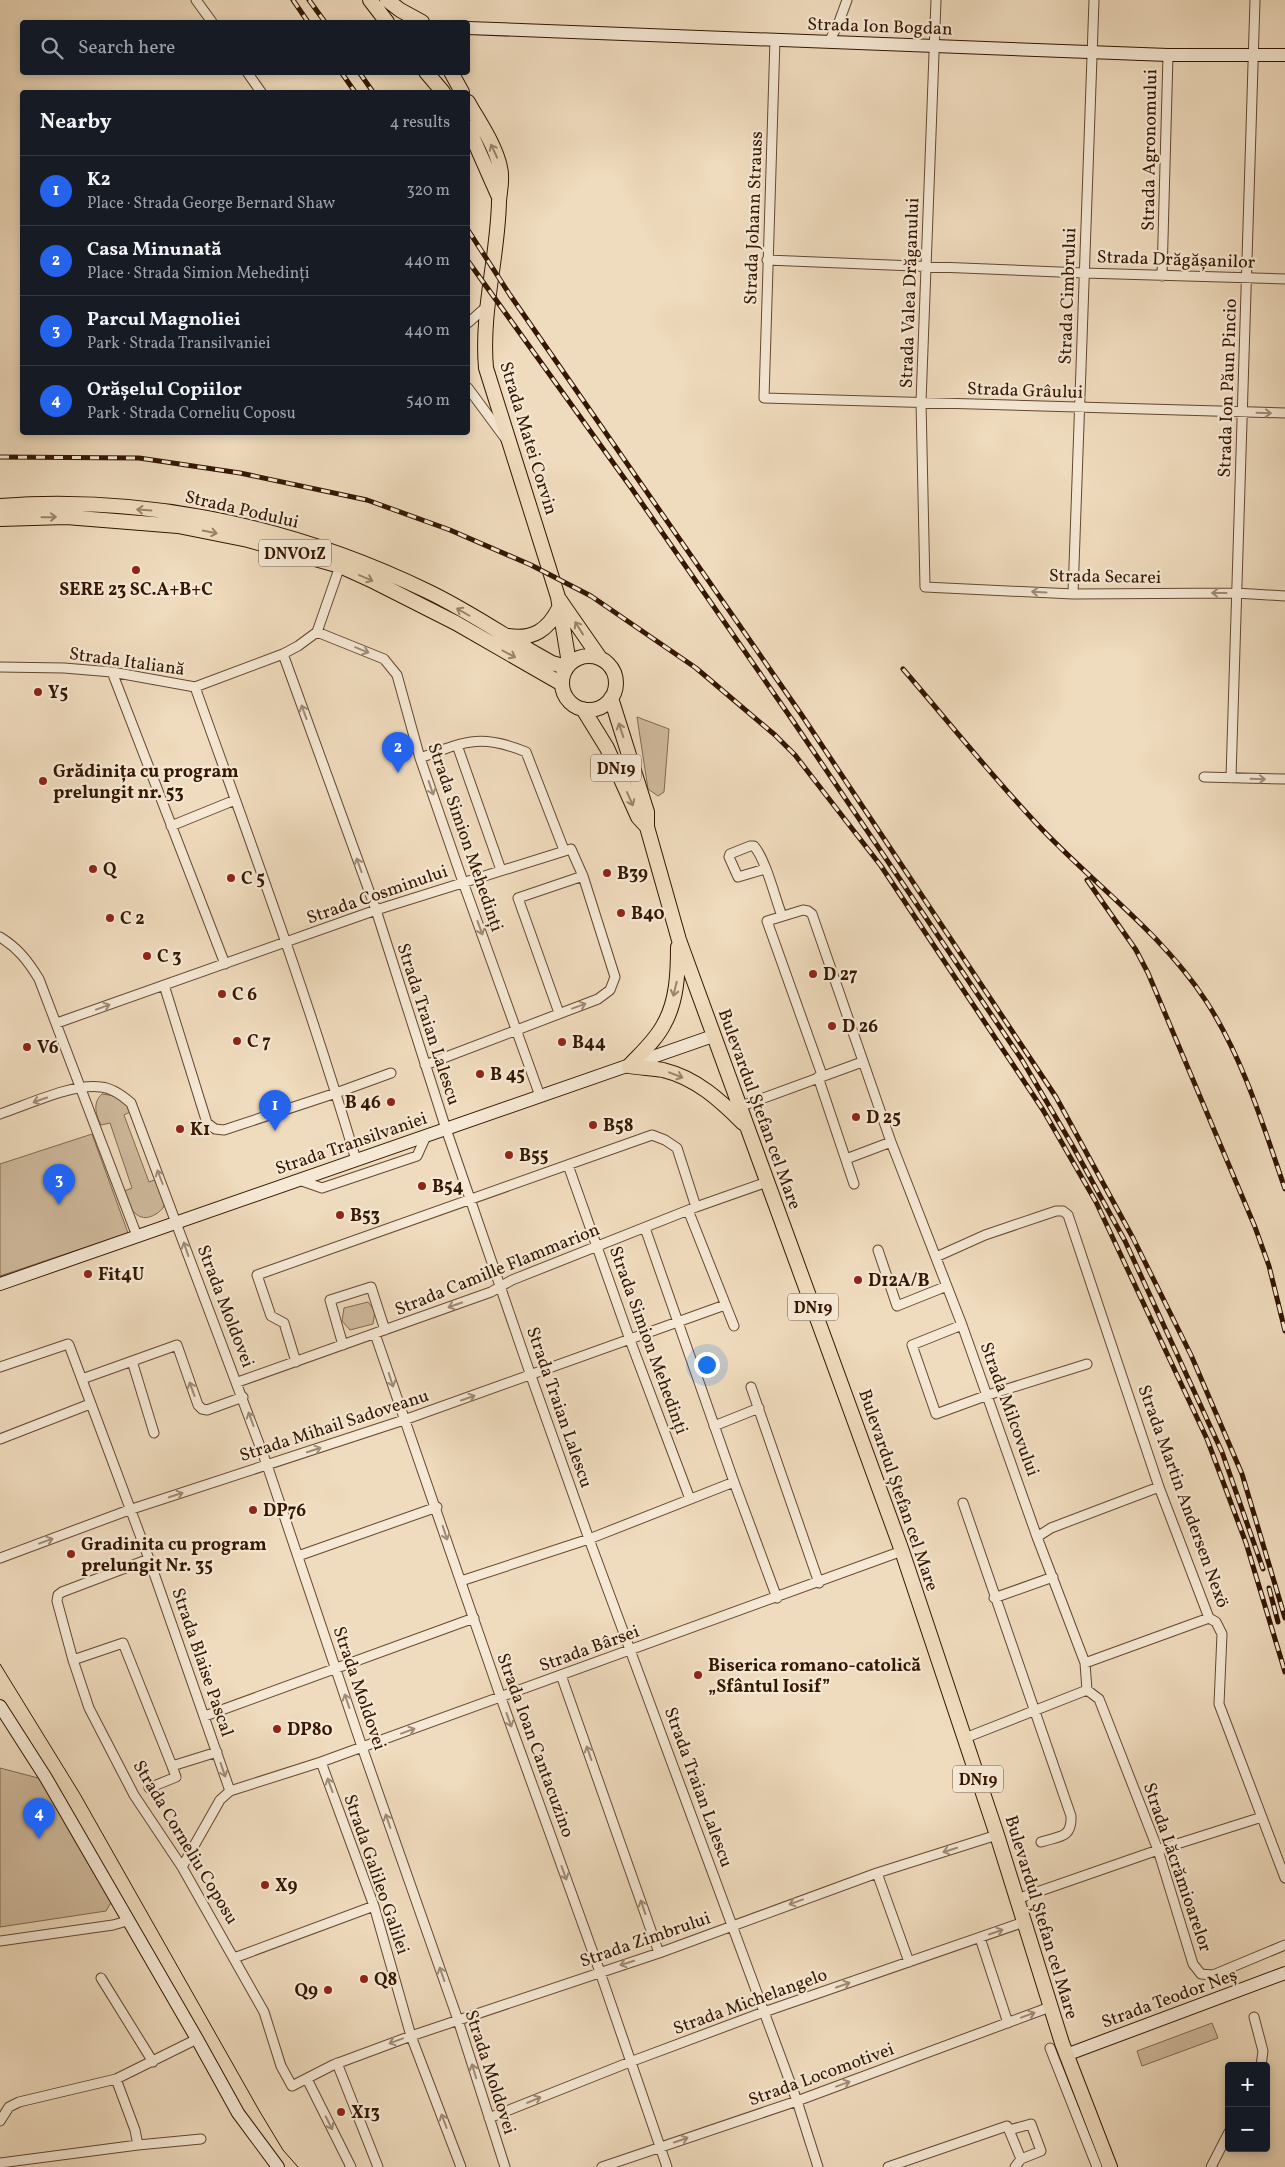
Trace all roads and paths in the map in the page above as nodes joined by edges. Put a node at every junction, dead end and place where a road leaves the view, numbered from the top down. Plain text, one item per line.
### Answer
1 (196, 0) edge
2 (370, 0) edge
3 (387, 0) edge
4 (846, 0) edge
5 (936, 0) edge
6 (1094, 0) edge
7 (1255, 0) edge
8 (211, 20) edge
9 (385, 20) edge
10 (418, 20) edge
11 (470, 30) edge
12 (776, 39) junction
13 (829, 42) junction
14 (933, 45) junction
15 (1091, 52) junction
16 (1254, 54) junction
17 (1168, 55) junction
18 (1285, 55) edge
19 (249, 75) edge
20 (429, 75) edge
21 (453, 75) edge
22 (260, 90) edge
23 (441, 90) edge
24 (461, 90) edge
25 (470, 106) edge
26 (470, 131) edge
27 (500, 198) junction
28 (767, 260) junction
29 (926, 266) junction
30 (1084, 273) junction
31 (1162, 276) junction
32 (1247, 277) junction
33 (1285, 279) edge
34 (486, 307) junction
35 (470, 321) edge
36 (470, 391) edge
37 (764, 398) joint
38 (921, 402) junction
39 (1078, 408) junction
40 (1243, 412) junction
41 (1285, 413) edge
42 (508, 441) junction
43 (0, 506) edge
44 (0, 519) edge
45 (340, 566) junction
46 (925, 587) joint
47 (1236, 593) junction
48 (1073, 594) junction
49 (1285, 596) edge
50 (558, 602) junction
51 (317, 632) junction
52 (505, 636) junction
53 (284, 654) junction
54 (600, 658) junction
55 (568, 665) junction
56 (0, 667) edge
57 (112, 672) junction
58 (562, 684) junction
59 (195, 687) junction
60 (611, 698) junction
61 (583, 709) junction
62 (457, 745) junction
63 (420, 758) junction
64 (1204, 777) dead end
65 (1231, 778) junction
66 (1285, 779) edge
67 (235, 800) junction
68 (171, 826) junction
69 (647, 827) junction
70 (564, 850) junction
71 (765, 869) dead end
72 (501, 870) junction
73 (583, 876) junction
74 (463, 882) junction
75 (376, 910) junction
76 (782, 916) junction
77 (0, 937) edge
78 (678, 940) junction
79 (287, 943) junction
80 (225, 964) junction
81 (164, 985) junction
82 (559, 1013) junction
83 (57, 1023) junction
84 (517, 1029) junction
85 (713, 1036) junction
86 (862, 1062) junction
87 (426, 1066) junction
88 (629, 1066) junction
89 (391, 1073) dead end
90 (820, 1076) junction
91 (80, 1087) junction
92 (336, 1093) junction
93 (540, 1096) junction
94 (739, 1107) junction
95 (0, 1114) edge
96 (746, 1125) junction
97 (446, 1129) junction
98 (426, 1136) junction
99 (891, 1142) junction
100 (846, 1159) junction
101 (356, 1160) junction
102 (568, 1165) junction
103 (298, 1180) junction
104 (767, 1182) junction
105 (854, 1184) dead end
106 (470, 1198) junction
107 (692, 1208) junction
108 (177, 1222) junction
109 (645, 1228) junction
110 (137, 1236) junction
111 (598, 1246) junction
112 (878, 1250) dead end
113 (936, 1257) junction
114 (0, 1284) edge
115 (947, 1286) junction
116 (500, 1287) junction
117 (724, 1305) junction
118 (678, 1323) junction
119 (962, 1325) junction
120 (734, 1326) dead end
121 (385, 1330) junction
122 (375, 1334) junction
123 (630, 1340) junction
124 (343, 1346) junction
125 (132, 1361) junction
126 (296, 1362) junction
127 (1087, 1364) dead end
128 (0, 1368) edge
129 (531, 1376) junction
130 (82, 1379) junction
131 (238, 1382) junction
132 (751, 1387) dead end
133 (988, 1395) junction
134 (243, 1397) junction
135 (90, 1404) junction
136 (759, 1408) junction
137 (404, 1420) junction
138 (714, 1426) junction
139 (154, 1433) dead end
140 (0, 1439) edge
141 (267, 1465) junction
142 (734, 1482) junction
143 (1159, 1487) junction
144 (690, 1499) junction
145 (963, 1503) dead end
146 (436, 1506) junction
147 (129, 1510) junction
148 (1037, 1536) junction
149 (589, 1539) junction
150 (902, 1551) junction
151 (298, 1556) junction
152 (0, 1558) edge
153 (149, 1559) junction
154 (1053, 1577) junction
155 (461, 1581) junction
156 (819, 1583) junction
157 (777, 1598) junction
158 (994, 1598) junction
159 (474, 1618) junction
160 (1209, 1618) junction
161 (632, 1650) junction
162 (73, 1660) junction
163 (1085, 1663) junction
164 (336, 1669) junction
165 (561, 1675) junction
166 (1087, 1690) junction
167 (501, 1698) junction
168 (0, 1706) edge
169 (1035, 1711) junction
170 (205, 1716) junction
171 (965, 1738) junction
172 (362, 1747) junction
173 (217, 1752) junction
174 (321, 1762) junction
175 (172, 1766) junction
176 (149, 1788) dead end
177 (230, 1791) junction
178 (1262, 1816) junction
179 (996, 1835) junction
180 (1041, 1842) dead end
181 (1158, 1850) junction
182 (182, 1867) junction
183 (877, 1873) junction
184 (1285, 1878) edge
185 (1018, 1899) junction
186 (374, 1906) junction
187 (128, 1920) junction
188 (1024, 1922) junction
189 (733, 1925) junction
190 (980, 1938) junction
191 (0, 1941) edge
192 (1285, 1945) edge
193 (659, 1953) junction
194 (234, 1958) junction
195 (909, 1962) junction
196 (600, 1972) junction
197 (1285, 1973) edge
198 (101, 1978) dead end
199 (1050, 2007) junction
200 (764, 2012) junction
201 (1254, 2017) dead end
202 (458, 2020) junction
203 (1008, 2023) junction
204 (411, 2036) junction
205 (197, 2039) junction
206 (1050, 2048) dead end
207 (1066, 2055) junction
208 (153, 2062) junction
209 (630, 2062) junction
210 (1262, 2062) edge
211 (336, 2064) junction
212 (307, 2079) junction
213 (116, 2080) junction
214 (797, 2101) junction
215 (489, 2118) junction
216 (0, 2121) edge
217 (1009, 2130) junction
218 (201, 2139) dead end
219 (1225, 2140) edge
220 (138, 2145) junction
221 (660, 2148) junction
222 (1021, 2159) junction
223 (0, 2163) edge
224 (278, 2167) edge
225 (351, 2167) edge
226 (378, 2167) edge
227 (461, 2167) edge
228 (505, 2167) edge
229 (602, 2167) edge
230 (666, 2167) edge
231 (818, 2167) edge
232 (888, 2167) edge
233 (1015, 2167) edge
234 (1097, 2167) edge
235 (1110, 2167) edge
236 (1211, 2167) edge

1 - 8 street
2 - 9 main road
3 - 10 main road
4 - 13 street
5 - 14 street, Strada Valea Drăganului
6 - 15 street, Strada Cimbrului
7 - 16 street, Strada Ion Păun Pincio
11 - 12 main road, Strada Ion Bogdan
12 - 13 main road, Strada Ion Bogdan
12 - 28 street, Strada Johann Strauss
13 - 14 main road, Strada Ion Bogdan
14 - 15 main road, Strada Ion Bogdan
14 - 29 street, Strada Valea Drăganului
15 - 17 main road, Strada Ion Bogdan
15 - 30 street, Strada Cimbrului
16 - 17 main road, Strada Ion Bogdan
16 - 18 main road, Strada Ion Bogdan
16 - 32 street, Strada Ion Păun Pincio
17 - 31 street, Strada Agronomului
19 - 22 street
20 - 23 main road
21 - 24 main road
27 -> 25 main road, Strada Matei Corvin / DN19
26 - 27 main road, Strada Matei Corvin / DN19
27 - 34 main road, Strada Matei Corvin / DN19
28 - 29 street, Strada Drăgășanilor
28 - 37 street, Strada Johann Strauss
29 - 30 street, Strada Drăgășanilor
29 - 38 street, Strada Valea Drăganului
30 - 31 street, Strada Drăgășanilor
30 - 39 street, Strada Cimbrului
31 - 32 street, Strada Drăgășanilor
32 - 33 street, Strada Drăgășanilor
32 - 40 street, Strada Ion Păun Pincio
34 - 35 street
34 - 42 main road, Strada Matei Corvin / DN19
36 - 42 street
37 - 38 street, Strada Grâului
38 - 39 street, Strada Grâului
38 - 46 street, Strada Valea Drăganului
39 - 40 street, Strada Grâului
39 - 48 street, Strada Cimbrului
40 -> 41 street, Strada Grâului
40 - 47 street, Strada Ion Păun Pincio
42 - 50 main road, Strada Matei Corvin / DN19
52 -> 43 main road, Strada Podului / DNVO1Z
44 -> 45 main road, Strada Podului / DNVO1Z
45 - 51 street
45 -> 58 main road, Strada Podului / DNVO1Z
48 -> 46 street, Strada Secarei
47 -> 48 street, Strada Secarei
47 - 49 street, Strada Secarei
47 - 65 street, Strada Ion Păun Pincio
50 - 52 main road
54 -> 50 main road, DN19
50 - 55 main road, DN19
51 - 53 street, Strada Italiană
51 -> 63 street, Strada Simion Mehedinți
52 - 55 main road, Strada Podului / DNVO1Z
53 - 59 street, Strada Italiană
75 -> 53 street, Strada Traian Lalescu
54 - 55 main road
54 - 60 main road, DN19
55 - 58 main road, DN19
56 - 57 street, Strada Italiană
57 - 59 street, Strada Italiană
57 - 68 street
58 - 61 main road, DN19
59 - 67 street
60 - 61 main road
69 -> 60 main road, Bulevardul Ștefan cel Mare / DN19
61 -> 69 main road, Bulevardul Ștefan cel Mare / DN19
62 - 63 street
62 - 70 street
62 - 72 street
63 -> 74 street, Strada Simion Mehedinți
64 - 65 street
65 -> 66 street
67 - 68 street
67 - 79 street
68 - 80 street
69 - 78 main road, Bulevardul Ștefan cel Mare / DN19
70 - 72 street, Strada Cosminului
70 - 73 street
71 - 76 street
72 - 74 street, Strada Cosminului
82 -> 73 street
73 - 82 street
74 - 75 street, Strada Cosminului
74 -> 84 street, Strada Simion Mehedinți
75 - 79 street, Strada Cosminului
75 - 87 street, Strada Traian Lalescu
76 - 86 street, Strada Milcovului
76 - 90 street
77 - 83 street
78 - 85 main road, Bulevardul Ștefan cel Mare / DN19
78 -> 88 main road
79 - 80 street, Strada Cosminului
79 - 92 street
80 - 81 street, Strada Cosminului
83 -> 81 street, Strada Cosminului
81 - 92 street
82 - 84 street
83 - 91 street
84 - 87 street
84 - 93 street, Strada Simion Mehedinți
85 - 88 main road, Strada Transilvaniei
85 - 94 main road, Bulevardul Ștefan cel Mare / DN19
86 - 90 street
86 - 99 street, Strada Milcovului
87 - 97 street, Strada Traian Lalescu
88 - 93 main road, Strada Transilvaniei
88 -> 96 main road
89 - 92 street
90 - 94 street
90 - 100 street
91 -> 95 street
108 -> 91 street, Strada Moldovei
91 - 110 street
92 - 101 street
93 - 97 main road, Strada Transilvaniei
94 - 96 main road, Bulevardul Ștefan cel Mare / DN19
96 - 104 main road, Bulevardul Ștefan cel Mare / DN19
97 - 98 main road, Strada Transilvaniei
97 - 106 street, Strada Traian Lalescu
98 - 101 main road, Strada Transilvaniei
98 - 103 street
99 - 100 street
99 - 113 street, Strada Milcovului
100 - 105 street
101 - 103 main road, Strada Transilvaniei
102 - 106 street
102 - 107 street
102 - 111 street, Strada Simion Mehedinți
103 - 108 main road, Strada Transilvaniei
104 - 107 street, Strada Camille Flammarion
104 - 150 main road, Bulevardul Ștefan cel Mare / DN19
106 - 116 street, Strada Traian Lalescu
106 - 126 street
107 - 109 street, Strada Camille Flammarion
107 - 117 street
108 - 110 main road, Strada Transilvaniei
131 -> 108 street, Strada Moldovei
109 - 111 street, Strada Camille Flammarion
109 - 118 street
110 - 114 main road, Strada Transilvaniei
111 - 116 street, Strada Camille Flammarion
111 - 123 street, Strada Simion Mehedinți
112 - 115 street
113 - 115 street, Strada Milcovului
113 - 143 street, Strada Martin Andersen Nexö
115 - 119 street, Strada Milcovului
116 -> 121 street, Strada Camille Flammarion
116 - 129 street, Strada Traian Lalescu
117 - 118 street, Strada Mihail Sadoveanu
117 - 120 street
118 - 123 street, Strada Mihail Sadoveanu
118 - 138 street
119 - 133 street, Strada Milcovului
119 - 133 street
121 - 122 street, Strada Camille Flammarion
121 - 124 street
122 - 124 street, Strada Camille Flammarion
122 -> 137 street, Strada Ioan Cantacuzino
123 - 129 street, Strada Mihail Sadoveanu
123 - 144 street, Strada Simion Mehedinți
124 - 126 street, Strada Camille Flammarion
125 - 130 street
134 -> 125 street
125 - 139 street
126 - 131 street, Strada Camille Flammarion
127 - 133 street
128 - 130 street, Strada Blaise Pascal
137 -> 129 street, Strada Mihail Sadoveanu
129 - 149 street, Strada Traian Lalescu
130 - 135 street, Strada Blaise Pascal
131 - 134 street, Strada Moldovei
132 - 136 street
133 - 148 street, Strada Milcovului
141 -> 134 street, Strada Moldovei
135 - 140 street
135 - 147 street, Strada Blaise Pascal
136 - 138 street
136 - 156 street
141 -> 137 street, Strada Mihail Sadoveanu
137 - 146 street, Strada Ioan Cantacuzino
138 - 142 street
147 -> 141 street, Strada Mihail Sadoveanu
141 - 151 street, Strada Moldovei
142 - 144 street
142 - 157 street
143 - 148 street
143 - 160 street, Strada Martin Andersen Nexö
144 - 149 street
145 - 158 street
146 - 151 street
146 -> 155 street, Strada Ioan Cantacuzino
152 -> 147 street, Strada Mihail Sadoveanu
147 - 153 street, Strada Blaise Pascal
148 - 154 street, Strada Milcovului
149 - 155 street
149 - 161 street, Strada Traian Lalescu
150 - 156 street, Strada Bârsei
150 - 171 main road, Bulevardul Ștefan cel Mare / DN19
151 - 164 street, Strada Moldovei
153 - 162 street, Strada Corneliu Coposu
153 - 170 street, Strada Blaise Pascal
154 - 158 street
154 - 163 street, Strada Milcovului
155 - 159 street, Strada Ioan Cantacuzino
156 - 157 street, Strada Bârsei
157 - 161 street, Strada Bârsei
158 - 169 street
159 - 164 street
159 - 167 street, Strada Ioan Cantacuzino
160 - 163 street
160 - 178 street, Strada Martin Andersen Nexö
161 - 165 street, Strada Bârsei
161 - 189 street, Strada Traian Lalescu
162 - 175 street
162 - 182 street, Strada Corneliu Coposu
163 - 166 street, Strada Milcovului
164 - 170 street
172 -> 164 street, Strada Moldovei
165 - 167 street, Strada Bârsei
193 -> 165 street
166 - 169 street
166 - 181 street, Strada Lăcrămioarelor
172 -> 167 street, Strada Bârsei
167 -> 196 street, Strada Ioan Cantacuzino
168 - 187 main road
169 - 171 street
169 - 180 street
170 - 173 street, Strada Blaise Pascal
171 - 179 main road, Bulevardul Ștefan cel Mare / DN19
172 - 174 street, Strada Bârsei
202 -> 172 street, Strada Moldovei
173 - 175 street
173 -> 177 street, Strada Blaise Pascal
174 - 177 street, Strada Bârsei
186 -> 174 street, Strada Galileo Galilei
175 - 176 street
177 - 182 street
178 - 181 street
178 - 184 street, Strada Martin Andersen Nexö
179 -> 183 street, Strada Zimbrului
179 - 185 main road, Bulevardul Ștefan cel Mare / DN19
181 - 185 street
181 - 192 street, Strada Lăcrămioarelor
182 - 194 street, Strada Corneliu Coposu
183 -> 189 street, Strada Zimbrului
183 - 195 street
185 - 188 main road, Bulevardul Ștefan cel Mare / DN19
186 - 194 street
186 - 204 street, Strada Galileo Galilei
187 - 191 street
187 - 205 main road
190 -> 188 street, Strada Michelangelo
188 - 199 main road, Bulevardul Ștefan cel Mare / DN19
189 - 193 street, Strada Zimbrului
189 - 200 street, Strada Traian Lalescu
190 - 195 street, Strada Michelangelo
190 - 203 street
193 -> 196 street, Strada Zimbrului
194 - 212 street, Strada Corneliu Coposu
200 -> 195 street, Strada Michelangelo
196 - 202 street, Strada Zimbrului
196 - 209 street, Strada Ioan Cantacuzino
197 - 207 main road, Strada Teodor Neș
198 - 208 street
203 -> 199 street, Strada Locomotivei
199 - 207 main road, Bulevardul Ștefan cel Mare / DN19
200 - 209 street, Strada Michelangelo
200 - 214 street, Strada Traian Lalescu
201 - 210 street
202 - 204 street, Strada Zimbrului
215 -> 202 street, Strada Moldovei
214 -> 203 street, Strada Locomotivei
204 -> 211 street, Strada Zimbrului
227 -> 204 street, Strada Galileo Galilei
205 - 208 street
205 - 224 main road
206 - 234 street
207 - 235 main road, Bulevardul Ștefan cel Mare / DN19
208 - 213 street
215 -> 209 street, Strada Michelangelo
209 - 221 street, Strada Ioan Cantacuzino
211 - 212 street, Strada Zimbrului
211 - 226 street
212 -> 225 street
213 - 216 street
213 - 220 street
221 -> 214 street, Strada Locomotivei
214 - 231 street, Strada Traian Lalescu
215 - 228 street, Strada Moldovei
217 - 222 street
217 - 222 street
217 - 232 street
218 - 220 street
219 - 236 street
220 - 223 street
221 - 229 street, Strada Locomotivei
221 - 230 street, Strada Ioan Cantacuzino
222 - 233 street

